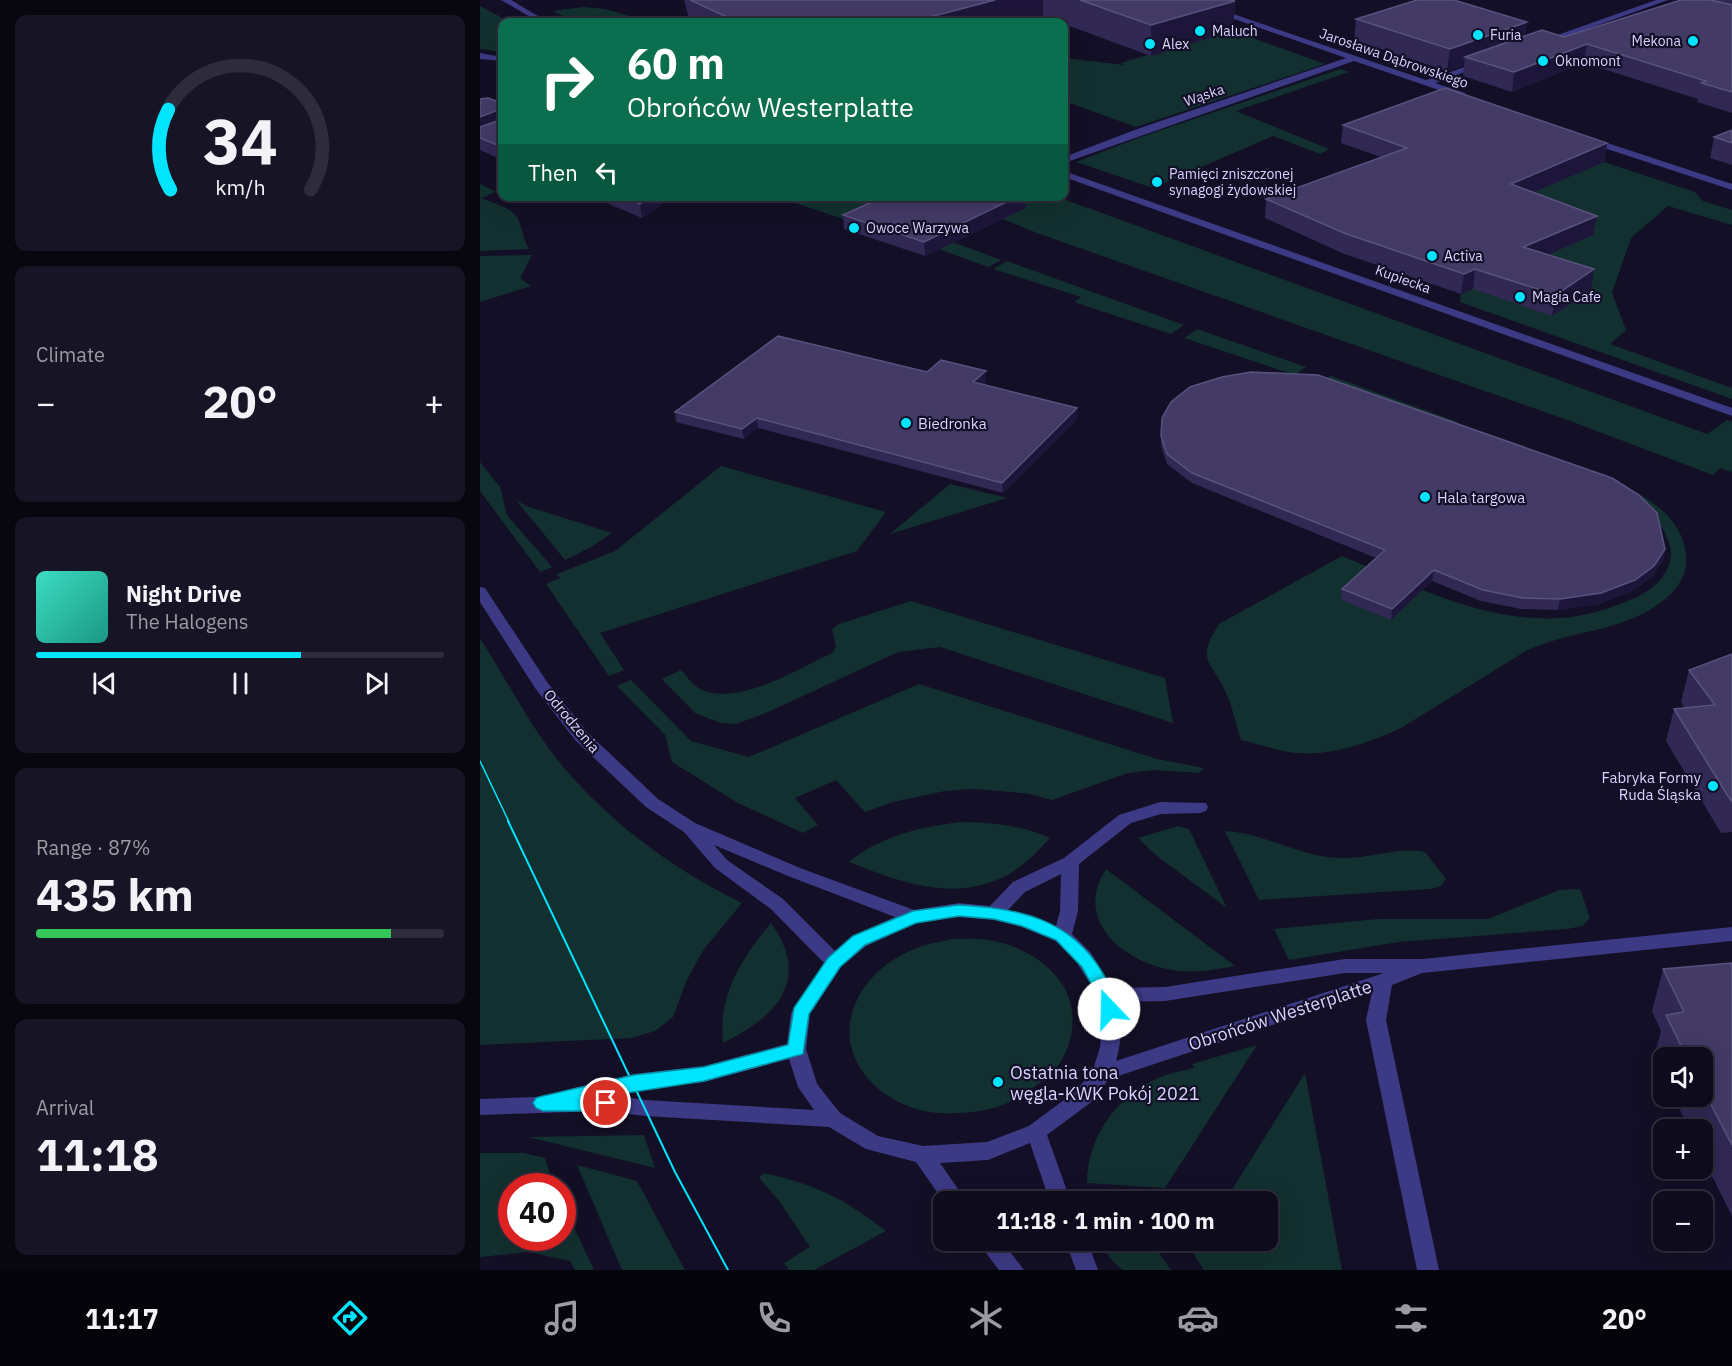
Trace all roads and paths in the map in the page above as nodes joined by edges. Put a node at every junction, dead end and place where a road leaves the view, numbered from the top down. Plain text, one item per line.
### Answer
1 (505, 0) edge
2 (1184, 0) edge
3 (1663, 0) edge
4 (1674, 4) edge
5 (537, 18) edge
6 (1527, 48) edge
7 (480, 56) edge
8 (498, 58) edge
9 (1354, 58) junction
10 (1485, 63) edge
11 (1426, 83) junction
12 (1472, 99) edge
13 (1578, 136) edge
14 (1068, 158) edge
15 (1068, 175) edge
16 (1732, 187) edge
17 (1732, 412) edge
18 (480, 591) edge
19 (1200, 807) dead end
20 (689, 827) junction
21 (1070, 862) junction
22 (994, 913) junction
23 (913, 917) junction
24 (1732, 934) edge
25 (1062, 936) junction
26 (834, 962) junction
27 (1423, 966) junction
28 (1383, 982) junction
29 (1107, 995) junction
30 (796, 1049) junction
31 (1102, 1073) junction
32 (543, 1103) junction
33 (480, 1107) edge
34 (833, 1119) junction
35 (1036, 1132) junction
36 (923, 1155) junction
37 (949, 1191) edge
38 (1057, 1191) edge
39 (997, 1251) edge
40 (1080, 1251) edge
41 (1013, 1270) edge
42 (1087, 1270) edge
43 (1428, 1270) edge

1 - 5 street
2 - 9 street, Jarosława Dąbrowskiego
3 - 4 street
3 - 6 street
7 - 8 street
9 - 11 street, Jarosława Dąbrowskiego
9 - 14 street, Wąska
10 - 11 street
11 - 12 street, Jarosława Dąbrowskiego
13 - 16 street
15 - 17 street, Kupiecka
18 - 20 street, Odrodzenia
19 - 21 street
20 - 23 street, Odrodzenia
20 - 26 street, Odrodzenia
21 - 22 street
21 - 25 street
22 - 23 street
22 - 25 street
23 - 26 street
24 - 27 street, Obrońców Westerplatte
25 - 29 street
26 - 30 street
27 - 28 street, Obrońców Westerplatte
27 - 29 street, Obrońców Westerplatte
28 - 31 street, Obrońców Westerplatte
28 - 43 street
29 - 31 street
30 - 32 street
30 - 34 street
31 - 35 street
32 - 33 street
32 - 34 street
34 - 36 street
35 - 36 street
35 - 38 street
36 - 37 street
39 - 41 street
40 - 42 street

